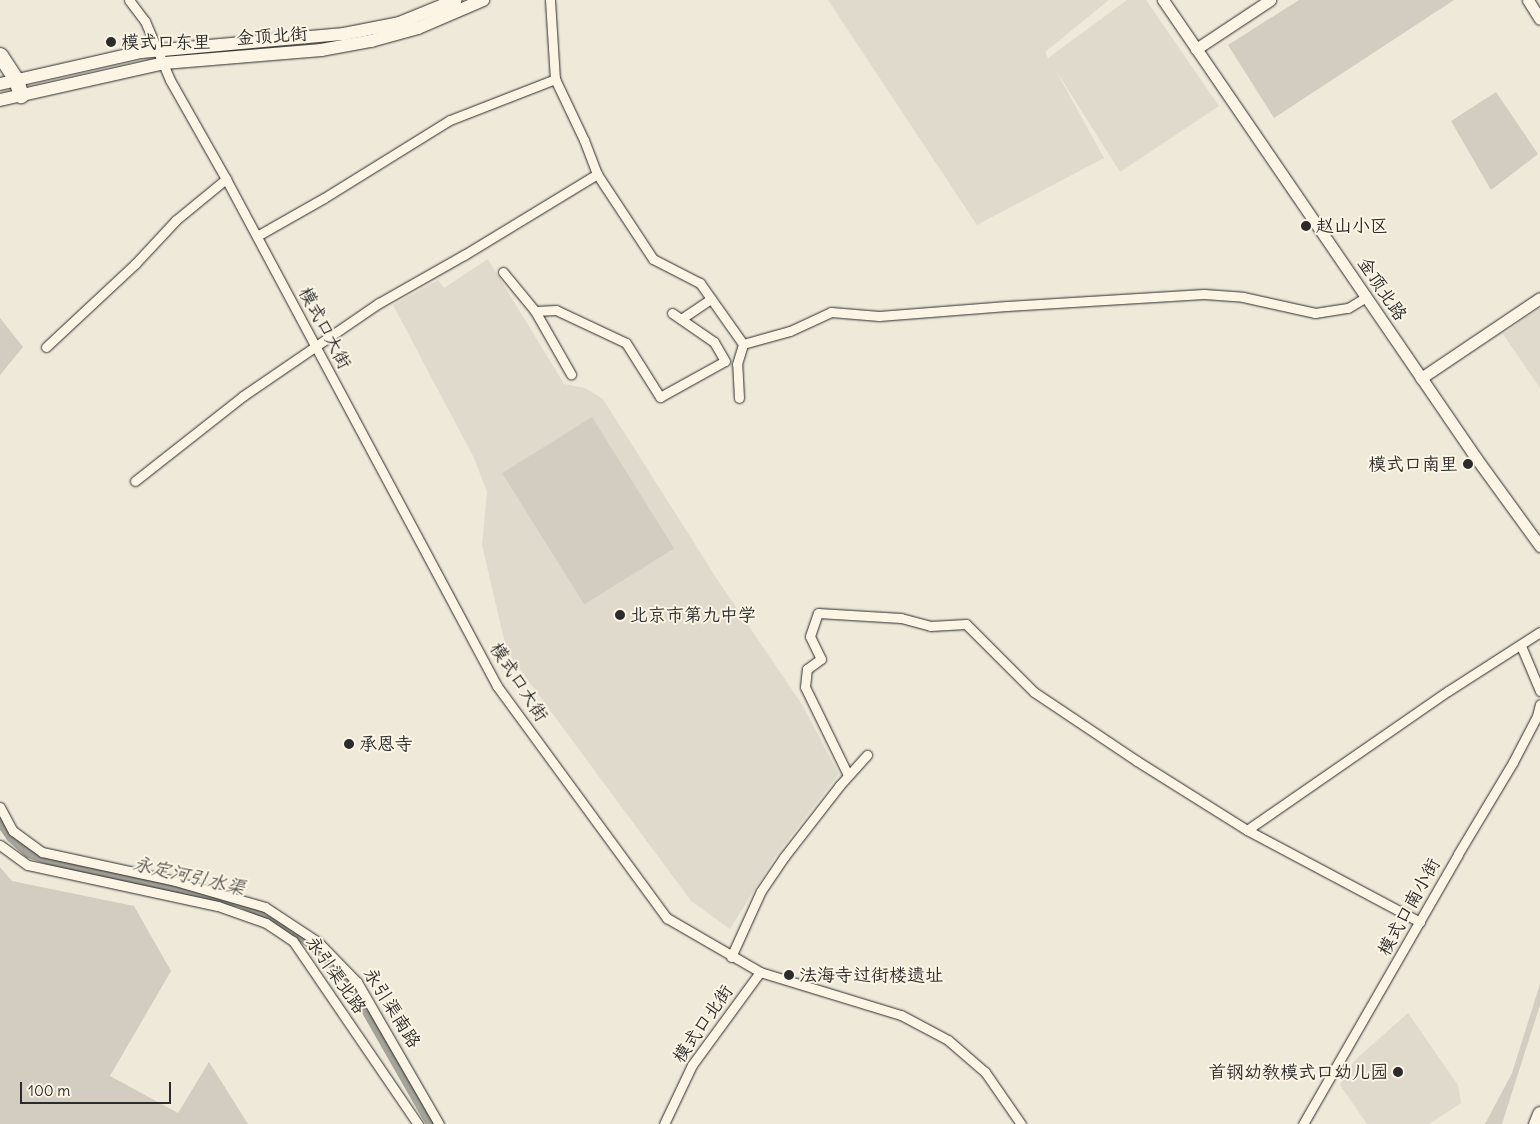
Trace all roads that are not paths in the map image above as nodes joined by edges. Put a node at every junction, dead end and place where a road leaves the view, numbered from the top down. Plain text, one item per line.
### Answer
1 (129, 0) edge
2 (456, 0) edge
3 (483, 0) edge
4 (550, 0) edge
5 (1163, 0) edge
6 (1270, 0) edge
7 (1528, 0) edge
8 (1540, 19) edge
9 (1196, 49) junction
10 (158, 50) junction
11 (0, 55) edge
12 (164, 63) junction
13 (554, 79) junction
14 (16, 80) junction
15 (0, 84) edge
16 (21, 95) junction
17 (0, 100) edge
18 (597, 174) junction
19 (226, 179) junction
20 (258, 236) junction
21 (504, 272) dead end
22 (1366, 297) junction
23 (1540, 298) edge
24 (711, 299) junction
25 (535, 311) junction
26 (672, 313) dead end
27 (681, 319) junction
28 (742, 344) junction
29 (316, 346) junction
30 (46, 347) dead end
31 (571, 374) dead end
32 (1421, 378) junction
33 (739, 398) dead end
34 (134, 481) dead end
35 (1540, 546) edge
36 (1540, 632) edge
37 (1521, 646) junction
38 (1540, 691) edge
39 (1540, 704) edge
40 (867, 755) dead end
41 (848, 775) junction
42 (0, 807) edge
43 (1247, 830) junction
44 (0, 845) edge
45 (1420, 922) junction
46 (731, 957) junction
47 (760, 972) junction
48 (1540, 1114) edge
49 (418, 1124) edge
50 (439, 1124) edge
51 (664, 1124) edge
52 (1021, 1124) edge
53 (1304, 1124) edge
54 (1536, 1124) edge

1 - 10 street
2 - 10 main road, 金顶北街
3 - 12 main road, 金顶北街
4 - 13 street
5 - 9 street, 金顶北路
6 - 9 street
7 - 8 street
9 - 22 street, 金顶北路
10 - 12 street, 模式口大街
10 - 14 main road, 金顶北街
11 - 14 main road
12 - 16 main road, 金顶北街
12 - 19 street, 模式口大街
13 - 18 street
13 - 20 street
14 - 15 main road, 金顶北街
14 - 16 main road
16 - 17 main road, 金顶北街
18 - 24 street
18 - 29 street
19 - 20 street, 模式口大街
19 - 30 street
20 - 29 street, 模式口大街
21 - 25 street
22 - 28 street
22 - 32 street, 金顶北路
23 - 32 street
24 - 27 street
24 - 28 street
25 - 27 street
25 - 31 street
26 - 27 street
28 - 33 street
29 - 34 street
29 - 46 street, 模式口大街
32 - 35 street, 金顶北路
36 - 37 street
37 - 38 street
37 - 43 street
39 - 45 street, 模式口南小街
40 - 41 street
41 - 43 street
41 - 46 street
42 - 50 street, 永引渠南路
43 - 45 street
44 - 49 street, 永引渠北路
45 - 53 street, 模式口南小街
46 - 47 street, 模式口大街
47 - 51 street, 模式口北街
47 - 52 street, 模式口大街
48 - 54 main road

